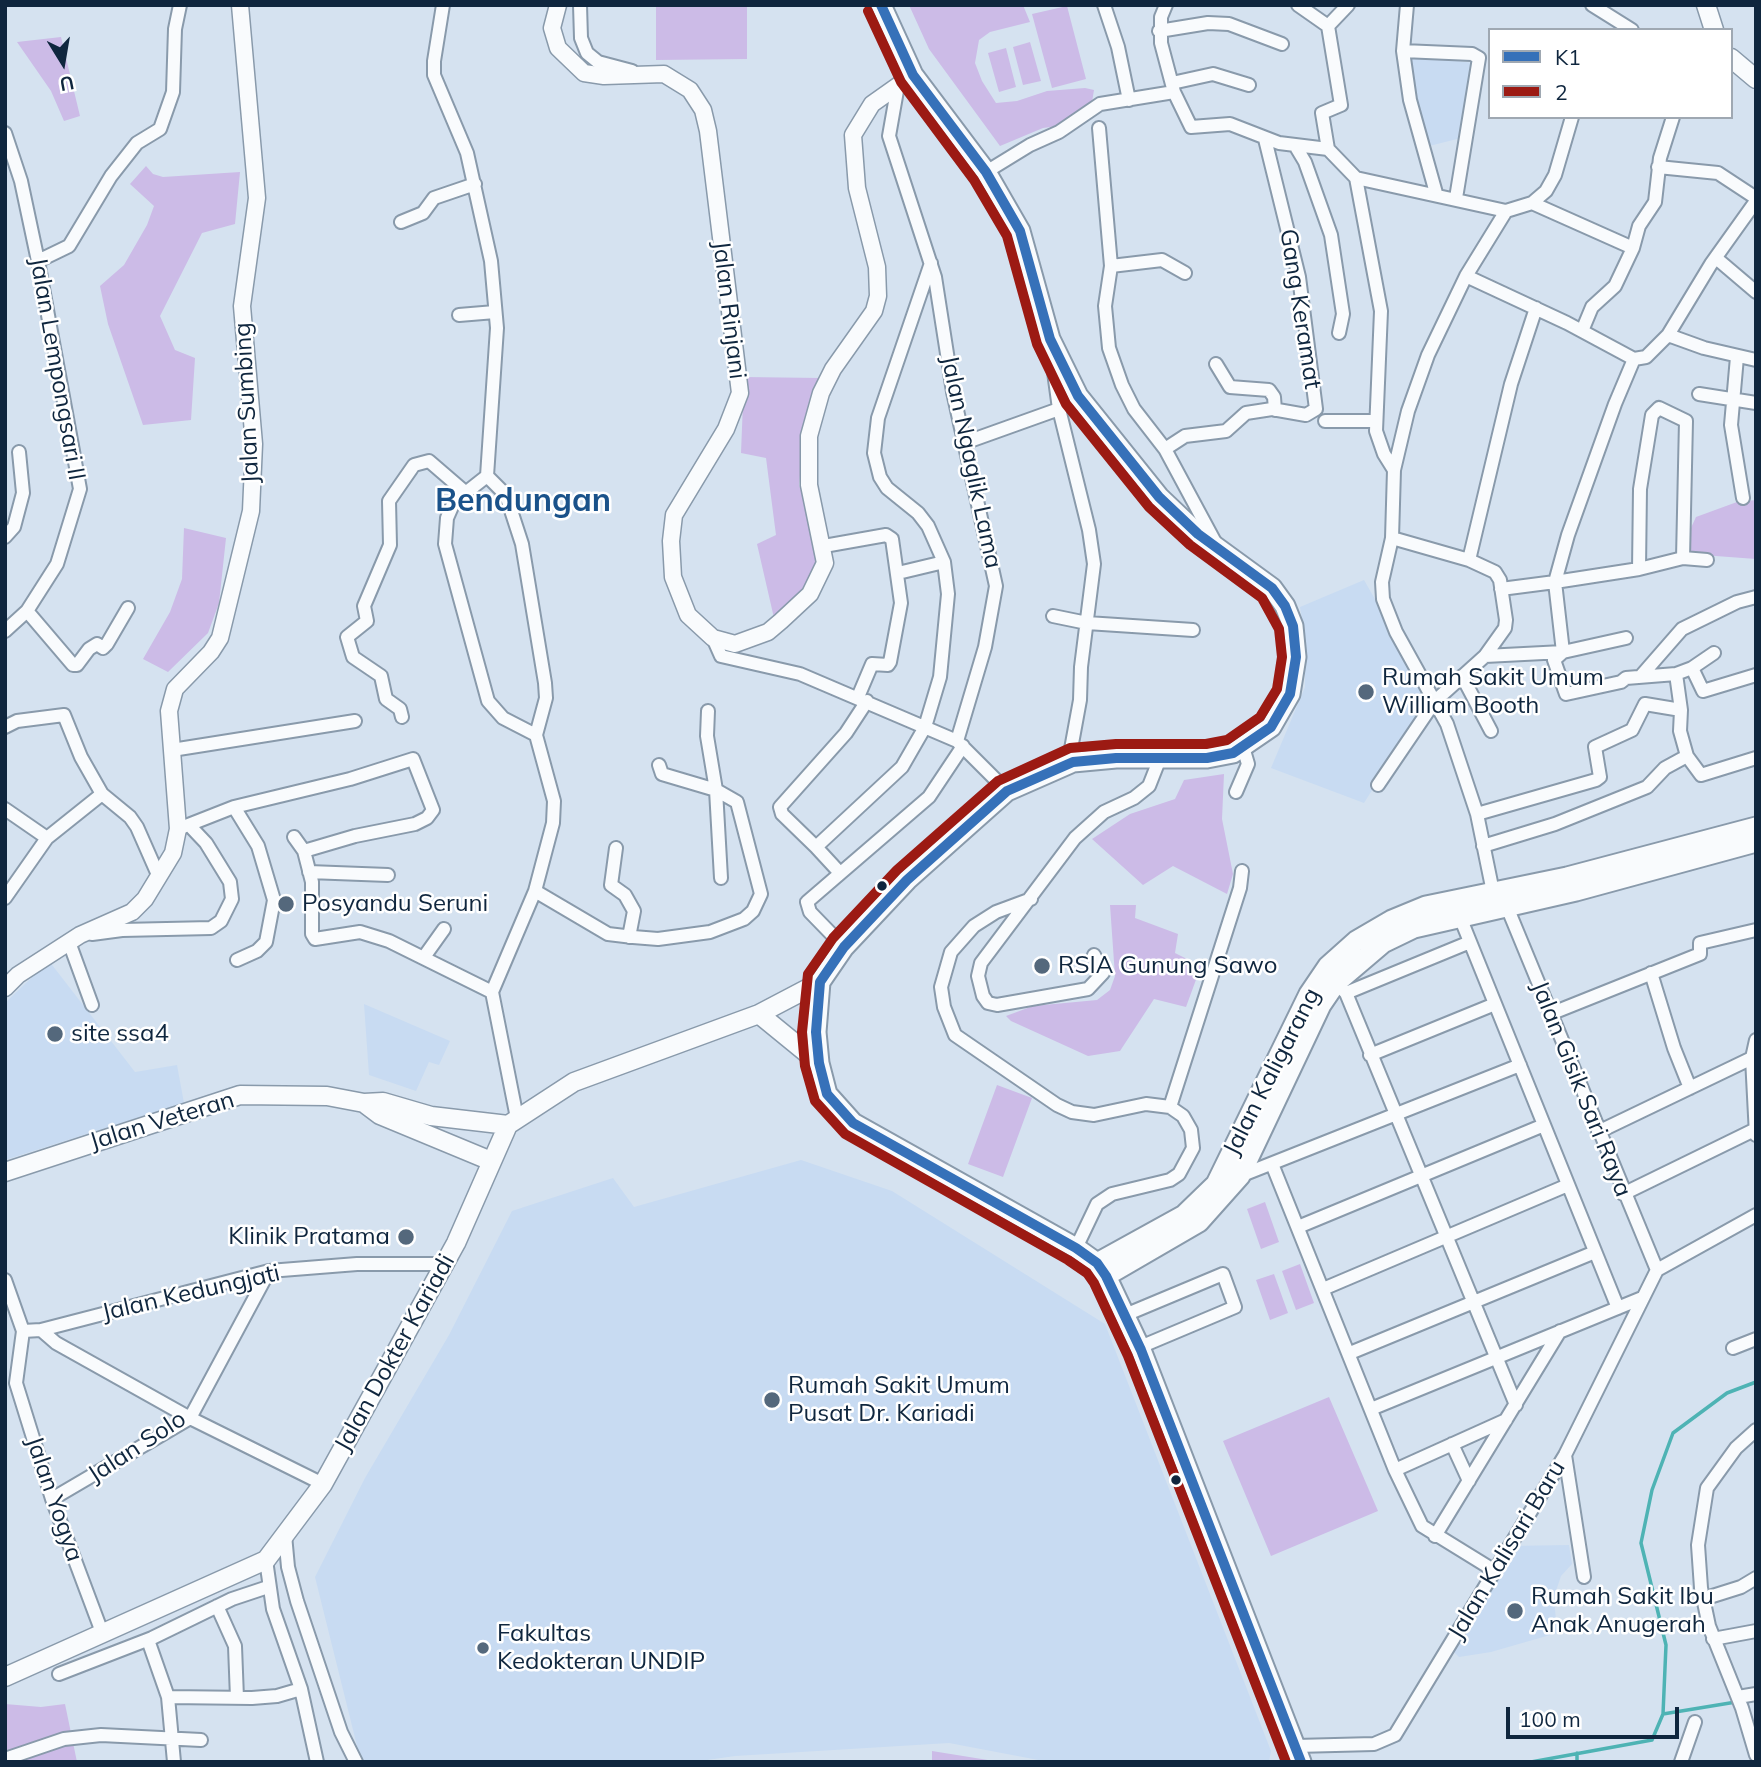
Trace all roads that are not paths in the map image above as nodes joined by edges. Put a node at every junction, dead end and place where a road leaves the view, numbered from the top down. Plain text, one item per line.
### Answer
1 (180, 5) edge
2 (240, 5) edge
3 (443, 5) edge
4 (558, 5) edge
5 (580, 5) edge
6 (881, 5) edge
7 (1104, 5) edge
8 (1166, 5) edge
9 (1298, 5) edge
10 (1348, 5) edge
11 (1407, 5) edge
12 (1592, 5) edge
13 (1706, 5) edge
14 (1328, 26) junction
15 (1624, 28) edge
16 (1713, 28) edge
17 (1159, 31) junction
18 (1282, 44) dead end
19 (1403, 51) junction
20 (1733, 60) edge
21 (646, 73) junction
22 (1756, 79) edge
23 (905, 80) junction
24 (1249, 85) dead end
25 (1173, 87) junction
26 (1129, 100) junction
27 (1571, 119) edge
28 (1672, 119) edge
29 (1099, 128) dead end
30 (5, 133) edge
31 (1265, 139) junction
32 (1296, 147) junction
33 (1328, 149) junction
34 (1658, 167) junction
35 (986, 172) junction
36 (1356, 178) junction
37 (475, 184) junction
38 (1436, 193) junction
39 (1456, 198) junction
40 (1756, 200) edge
41 (1532, 203) junction
42 (1506, 211) junction
43 (401, 222) dead end
44 (1633, 248) junction
45 (1716, 258) junction
46 (38, 261) junction
47 (931, 263) junction
48 (1111, 266) junction
49 (1185, 273) dead end
50 (1466, 276) junction
51 (1756, 292) edge
52 (1536, 308) junction
53 (495, 312) junction
54 (459, 315) dead end
55 (1583, 331) junction
56 (1339, 333) dead end
57 (1668, 335) junction
58 (1050, 339) junction
59 (1737, 357) junction
60 (1634, 359) junction
61 (1756, 360) edge
62 (1216, 364) dead end
63 (1699, 394) dead end
64 (1731, 400) junction
65 (1756, 403) edge
66 (1059, 409) junction
67 (1275, 410) junction
68 (1325, 421) dead end
69 (1375, 421) junction
70 (964, 443) junction
71 (1166, 449) junction
72 (19, 452) dead end
73 (1394, 470) junction
74 (486, 476) junction
75 (465, 492) junction
76 (1743, 498) dead end
77 (5, 537) edge
78 (1392, 538) junction
79 (824, 546) junction
80 (1217, 546) junction
81 (1683, 558) junction
82 (1469, 560) junction
83 (1707, 560) dead end
84 (944, 562) junction
85 (1639, 569) junction
86 (898, 573) junction
87 (1555, 582) junction
88 (1501, 589) junction
89 (1756, 597) edge
90 (128, 608) dead end
91 (27, 611) junction
92 (1053, 616) dead end
93 (1087, 623) junction
94 (1193, 630) dead end
95 (5, 631) edge
96 (713, 638) junction
97 (1626, 638) dead end
98 (1563, 652) junction
99 (1714, 653) dead end
100 (1485, 656) junction
101 (1692, 668) junction
102 (1676, 674) junction
103 (1462, 676) junction
104 (1641, 676) junction
105 (1756, 676) edge
106 (862, 699) junction
107 (1435, 701) junction
108 (1681, 710) junction
109 (708, 711) dead end
110 (402, 717) dead end
111 (355, 721) dead end
112 (5, 727) edge
113 (925, 727) junction
114 (1491, 731) dead end
115 (536, 735) junction
116 (960, 743) junction
117 (1243, 747) junction
118 (172, 750) junction
119 (1687, 756) junction
120 (1160, 758) junction
121 (1756, 758) edge
122 (1073, 762) junction
123 (659, 765) dead end
124 (1378, 785) dead end
125 (716, 790) junction
126 (1007, 791) junction
127 (1236, 792) dead end
128 (102, 794) junction
129 (234, 807) junction
130 (5, 809) edge
131 (1476, 814) junction
132 (183, 827) junction
133 (1756, 827) edge
134 (294, 837) dead end
135 (47, 838) junction
136 (1756, 842) edge
137 (1483, 846) junction
138 (816, 847) junction
139 (615, 848) dead end
140 (1697, 848) junction
141 (304, 851) junction
142 (1242, 871) dead end
143 (309, 872) junction
144 (839, 873) junction
145 (388, 875) dead end
146 (159, 877) junction
147 (721, 878) dead end
148 (9, 882) edge
149 (535, 891) junction
150 (1500, 896) junction
151 (5, 898) edge
152 (1031, 899) junction
153 (1460, 917) junction
154 (444, 929) dead end
155 (1756, 930) edge
156 (629, 937) junction
157 (74, 939) junction
158 (1470, 942) junction
159 (844, 947) junction
160 (1094, 955) dead end
161 (424, 957) junction
162 (237, 960) dead end
163 (1651, 973) junction
164 (820, 982) junction
165 (5, 988) edge
166 (1341, 988) junction
167 (492, 992) junction
168 (1495, 1004) junction
169 (92, 1005) dead end
170 (759, 1014) junction
171 (1550, 1014) junction
172 (1756, 1040) edge
173 (1370, 1055) junction
174 (1752, 1058) junction
175 (819, 1063) junction
176 (1520, 1065) junction
177 (1284, 1066) junction
178 (1690, 1088) junction
179 (1754, 1098) edge
180 (363, 1103) junction
181 (1170, 1107) junction
182 (1395, 1114) junction
183 (512, 1121) junction
184 (1544, 1125) junction
185 (1598, 1132) junction
186 (1755, 1132) edge
187 (491, 1161) junction
188 (1272, 1164) junction
189 (5, 1172) edge
190 (1240, 1176) junction
191 (1421, 1176) junction
192 (1568, 1185) junction
193 (1623, 1194) junction
194 (1756, 1215) edge
195 (1298, 1227) junction
196 (1446, 1237) junction
197 (1076, 1248) junction
198 (1595, 1252) junction
199 (444, 1264) junction
200 (1102, 1270) junction
201 (1657, 1270) junction
202 (269, 1271) junction
203 (5, 1280) edge
204 (1323, 1289) junction
205 (1642, 1298) junction
206 (1473, 1303) junction
207 (1618, 1308) junction
208 (1125, 1315) junction
209 (41, 1330) junction
210 (23, 1331) junction
211 (1560, 1331) junction
212 (1756, 1339) edge
213 (1140, 1347) junction
214 (1733, 1348) dead end
215 (1350, 1353) junction
216 (1496, 1357) junction
217 (1516, 1405) junction
218 (1371, 1409) junction
219 (190, 1418) junction
220 (1507, 1420) junction
221 (1756, 1430) edge
222 (1452, 1444) junction
223 (1565, 1455) junction
224 (1395, 1470) junction
225 (1469, 1481) junction
226 (323, 1484) junction
227 (52, 1499) junction
228 (285, 1535) junction
229 (1435, 1536) junction
230 (266, 1560) junction
231 (1494, 1571) junction
232 (1584, 1577) dead end
233 (1756, 1578) edge
234 (268, 1587) junction
235 (1703, 1599) junction
236 (217, 1606) junction
237 (1756, 1631) edge
238 (103, 1635) junction
239 (1713, 1639) junction
240 (148, 1640) junction
241 (59, 1674) dead end
242 (5, 1677) edge
243 (302, 1689) junction
244 (1756, 1694) edge
245 (168, 1697) junction
246 (237, 1698) junction
247 (1739, 1702) junction
248 (1695, 1722) dead end
249 (171, 1739) junction
250 (201, 1740) dead end
251 (1298, 1754) edge
252 (1756, 1755) edge
253 (5, 1759) edge
254 (174, 1762) edge
255 (317, 1762) edge
256 (356, 1762) edge
257 (1681, 1762) edge

1 - 46 street
2 - 118 street, Jalan Sumbing
3 - 37 street
4 - 21 street, Jalan Rinjani
5 - 21 street
6 - 23 highway
7 - 26 street
8 - 17 street
9 - 14 street
10 - 14 street
11 - 19 street
12 - 15 street
13 - 16 main road
14 - 33 street
17 - 18 street
17 - 25 street
19 - 38 street
19 - 39 street
20 - 22 main road
21 - 96 street, Jalan Rinjani
23 - 35 highway
23 - 47 street, Jalan Ngaglik Lama
23 - 79 street
24 - 25 street
25 - 26 street
25 - 31 street
26 - 35 street
27 - 41 street
28 - 34 street
29 - 48 street
30 - 46 street, Jalan Lempongsari II
31 - 32 street
31 - 67 street, Gang Keramat
32 - 33 street
32 - 56 street
33 - 36 street
34 - 40 street
34 - 44 street
35 - 58 highway
36 - 38 street
36 - 69 street
37 - 43 street
37 - 53 street
38 - 39 street
39 - 42 street
40 - 45 street
41 - 42 street
41 - 44 street
42 - 50 street, Jalan Gisik Sari Raya
44 - 55 street
45 - 51 street
45 - 57 street
46 - 91 street, Jalan Lempongsari II
47 - 70 street, Jalan Ngaglik Lama
47 - 84 street, Jalan Ngaglik Lama
48 - 49 street
48 - 71 street
50 - 52 street
50 - 73 street, Jalan Gisik Sari Raya
52 - 55 street
52 - 82 street
53 - 54 street
53 - 74 street
55 - 60 street
57 - 59 street
57 - 60 street
58 - 66 street
58 - 80 highway
59 - 61 street
59 - 64 street
60 - 87 street
62 - 67 street
63 - 64 street
64 - 65 street
64 - 76 street
66 - 70 street
66 - 93 street
67 - 71 street, Gang Keramat
68 - 69 street
69 - 73 street
70 - 116 street, Jalan Ngaglik Lama
71 - 80 street
72 - 77 street
73 - 78 street, Jalan Gisik Sari Raya
74 - 75 street
74 - 115 street
75 - 110 street
75 - 115 street
78 - 82 street
78 - 107 street, Jalan Gisik Sari Raya
79 - 86 street
79 - 96 street
80 - 117 highway
81 - 83 street
81 - 85 street
81 - 85 street
82 - 88 street
84 - 86 street
84 - 113 street, Jalan Ngaglik Lama
85 - 87 street
86 - 106 street
87 - 88 street
87 - 98 street
88 - 100 street
89 - 104 street
90 - 91 street
91 - 95 street, Jalan Lempongsari II
92 - 93 street
93 - 94 street
93 - 122 street
96 - 106 street
97 - 98 street
98 - 100 street
98 - 104 street
99 - 101 street
100 - 103 street
101 - 102 street
101 - 105 street
102 - 104 street
102 - 108 street
103 - 107 street
103 - 114 street
106 - 113 street
106 - 138 street
107 - 124 street
107 - 131 street, Jalan Gisik Sari Raya
108 - 119 street
108 - 131 street
109 - 125 street
111 - 118 street
112 - 128 street
113 - 116 street
113 - 138 street, Jalan Ngaglik Lama
115 - 149 street
116 - 126 street
116 - 144 street, Jalan Ngaglik Lama
117 - 120 highway
117 - 127 street
118 - 132 street, Jalan Sumbing
119 - 121 street
119 - 137 street
120 - 122 highway
120 - 152 street
122 - 126 highway
123 - 125 street
125 - 147 street
125 - 156 street
126 - 159 highway
128 - 135 street
128 - 146 street
129 - 132 street
129 - 141 street
129 - 162 street
130 - 135 street
131 - 137 street, Jalan Gisik Sari Raya
132 - 146 street, Jalan Sumbing
132 - 157 street
133 - 140 highway, Jalan Kaligarang
134 - 141 street
135 - 148 street
136 - 140 highway, Jalan Kaligarang
137 - 150 street, Jalan Gisik Sari Raya
138 - 144 street
139 - 156 street
140 - 150 highway, Jalan Kaligarang
141 - 143 street
142 - 181 street
143 - 145 street
143 - 161 street
144 - 159 street, Jalan Ngaglik Lama
146 - 157 street, Jalan Sumbing
148 - 151 street
149 - 156 street
149 - 167 street
150 - 153 highway, Jalan Kaligarang
150 - 171 street, Jalan Gisik Sari Raya
150 - 177 highway, Jalan Kaligarang
152 - 160 street
152 - 181 street
153 - 158 street
153 - 166 highway, Jalan Kaligarang
154 - 161 street
155 - 163 street
157 - 165 street, Jalan Sumbing
157 - 169 street
158 - 166 street
158 - 168 street
159 - 164 highway
161 - 167 street
163 - 171 street
163 - 178 street
164 - 170 main road
164 - 175 highway
166 - 173 street
166 - 177 highway, Jalan Kaligarang
167 - 183 street
168 - 173 street
168 - 176 street
170 - 175 main road
170 - 183 main road
171 - 185 street, Jalan Gisik Sari Raya
172 - 174 street
173 - 182 street
174 - 178 street
174 - 179 street
175 - 197 highway
176 - 182 street
176 - 184 street
177 - 190 highway, Jalan Kaligarang
177 - 200 highway, Jalan Kaligarang
178 - 185 street
179 - 186 street
180 - 183 main road, Jalan Veteran
180 - 187 main road, Jalan Veteran
180 - 189 main road, Jalan Veteran
181 - 197 street
182 - 188 street
182 - 191 street
183 - 187 main road, Jalan Dokter Kariadi
184 - 191 street
184 - 192 street
185 - 193 street, Jalan Gisik Sari Raya
186 - 193 street
187 - 199 main road, Jalan Dokter Kariadi
188 - 190 street
188 - 195 street
190 - 200 highway, Jalan Kaligarang
191 - 195 street
191 - 196 street
192 - 196 street
192 - 198 street
193 - 201 street, Jalan Gisik Sari Raya
194 - 201 street
195 - 204 street
196 - 204 street
196 - 206 street
197 - 200 highway
198 - 206 street
198 - 207 street
199 - 202 street, Jalan Kedungjati
199 - 226 main road, Jalan Dokter Kariadi
200 - 208 highway
201 - 205 street, Jalan Kalisari Baru
202 - 209 street, Jalan Kedungjati
202 - 219 street, Jalan Solo
203 - 210 street, Jalan Yogya
204 - 215 street
205 - 207 street
205 - 223 street, Jalan Kalisari Baru
206 - 215 street
206 - 216 street
207 - 211 street
208 - 213 highway
208 - 213 street
209 - 210 street, Jalan Kedungjati
209 - 219 street
210 - 227 street, Jalan Yogya
211 - 216 street
211 - 217 street
212 - 214 street
213 - 251 highway
215 - 218 street
216 - 217 street
216 - 218 street
217 - 220 street
218 - 224 street
219 - 226 street
219 - 227 street, Jalan Solo
220 - 222 street
220 - 225 street
221 - 235 street
222 - 224 street
222 - 225 street
223 - 231 street, Jalan Kalisari Baru
223 - 232 street
224 - 229 street
225 - 229 street
226 - 228 main road, Jalan Dokter Kariadi
227 - 238 street, Jalan Yogya
228 - 230 main road, Jalan Dokter Kariadi
228 - 256 street
229 - 231 street
230 - 234 street
230 - 238 main road, Jalan Dokter Kariadi
231 - 251 street, Jalan Kalisari Baru
233 - 235 street
234 - 236 street
234 - 243 street
235 - 239 street
236 - 240 street
236 - 246 street
237 - 239 street
238 - 242 main road, Jalan Dokter Kariadi
239 - 247 street
240 - 241 street
240 - 245 street
243 - 246 street
243 - 255 street
244 - 247 street
245 - 246 street
245 - 249 street
247 - 252 street
248 - 257 street
249 - 250 street
249 - 253 street
249 - 254 street

